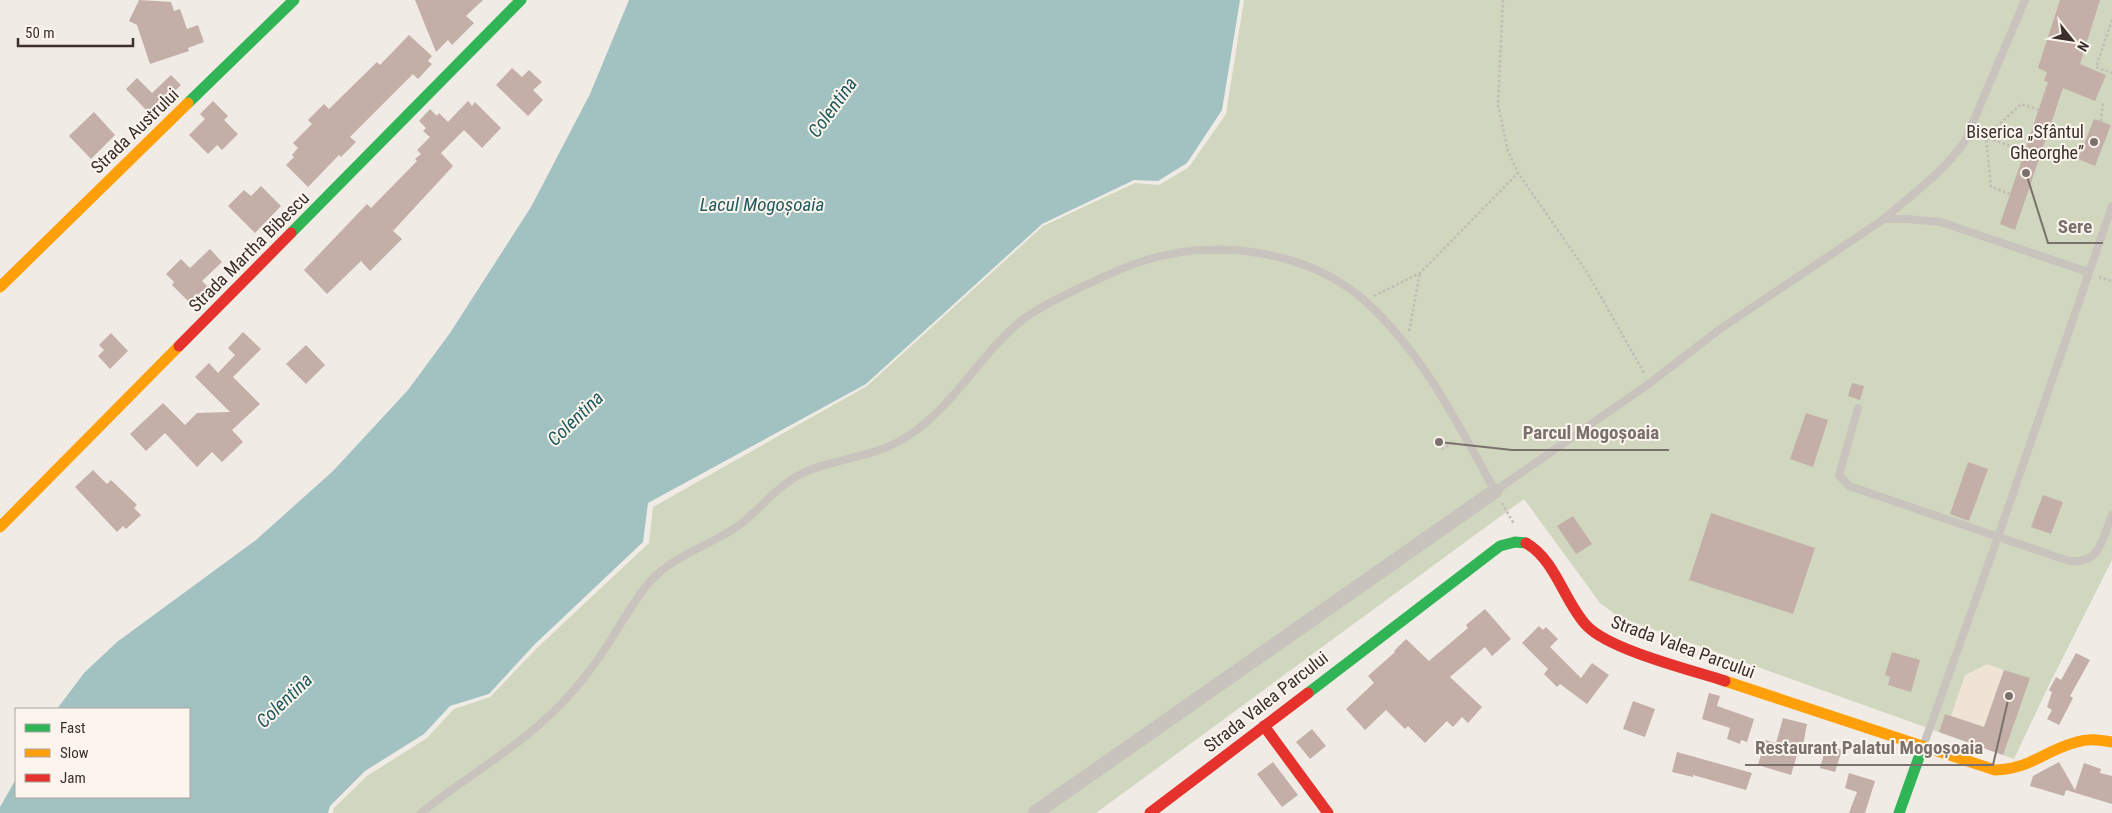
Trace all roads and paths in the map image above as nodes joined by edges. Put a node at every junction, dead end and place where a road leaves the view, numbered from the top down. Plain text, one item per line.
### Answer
1 (294, 0) edge
2 (521, 0) edge
3 (1503, 0) edge
4 (2025, 0) edge
5 (2112, 20) edge
6 (2112, 72) edge
7 (2103, 102) dead end
8 (2039, 110) dead end
9 (2101, 122) dead end
10 (1969, 131) junction
11 (1986, 138) junction
12 (2024, 151) dead end
13 (1518, 173) junction
14 (2010, 194) dead end
15 (2112, 206) edge
16 (1884, 220) junction
17 (2088, 272) junction
18 (1420, 274) junction
19 (0, 288) edge
20 (1364, 300) junction
21 (1406, 348) junction
22 (1650, 383) junction
23 (1858, 408) dead end
24 (1464, 435) junction
25 (1442, 449) dead end
26 (1494, 492) junction
27 (2112, 515) edge
28 (0, 527) edge
29 (1998, 537) junction
30 (1522, 542) junction
31 (1264, 726) junction
32 (2112, 742) edge
33 (1923, 746) junction
34 (1154, 812) edge
35 (421, 813) edge
36 (1035, 813) edge
37 (1328, 813) edge
38 (1899, 813) edge

1 - 19 street, Strada Austrului
2 - 28 street, Strada Martha Bibescu
3 - 13 path
4 - 10 lane
5 - 6 path
7 - 9 path
8 - 11 path
10 - 11 path
10 - 16 lane
11 - 12 path
11 - 14 path
13 - 18 path
13 - 22 path
15 - 17 lane
16 - 17 lane
16 - 22 lane
17 - 29 lane
18 - 20 path
18 - 21 path
20 - 21 lane
20 - 35 lane
21 - 24 lane
22 - 26 lane
23 - 29 lane
24 - 25 path
24 - 26 lane
26 - 30 path
26 - 36 street
27 - 29 lane
29 - 33 lane
30 - 31 street, Strada Valea Parcului
30 - 33 street, Strada Valea Parcului
31 - 34 street, Strada Valea Parcului
31 - 37 street
32 - 33 street, Strada Valea Parcului
33 - 38 street

